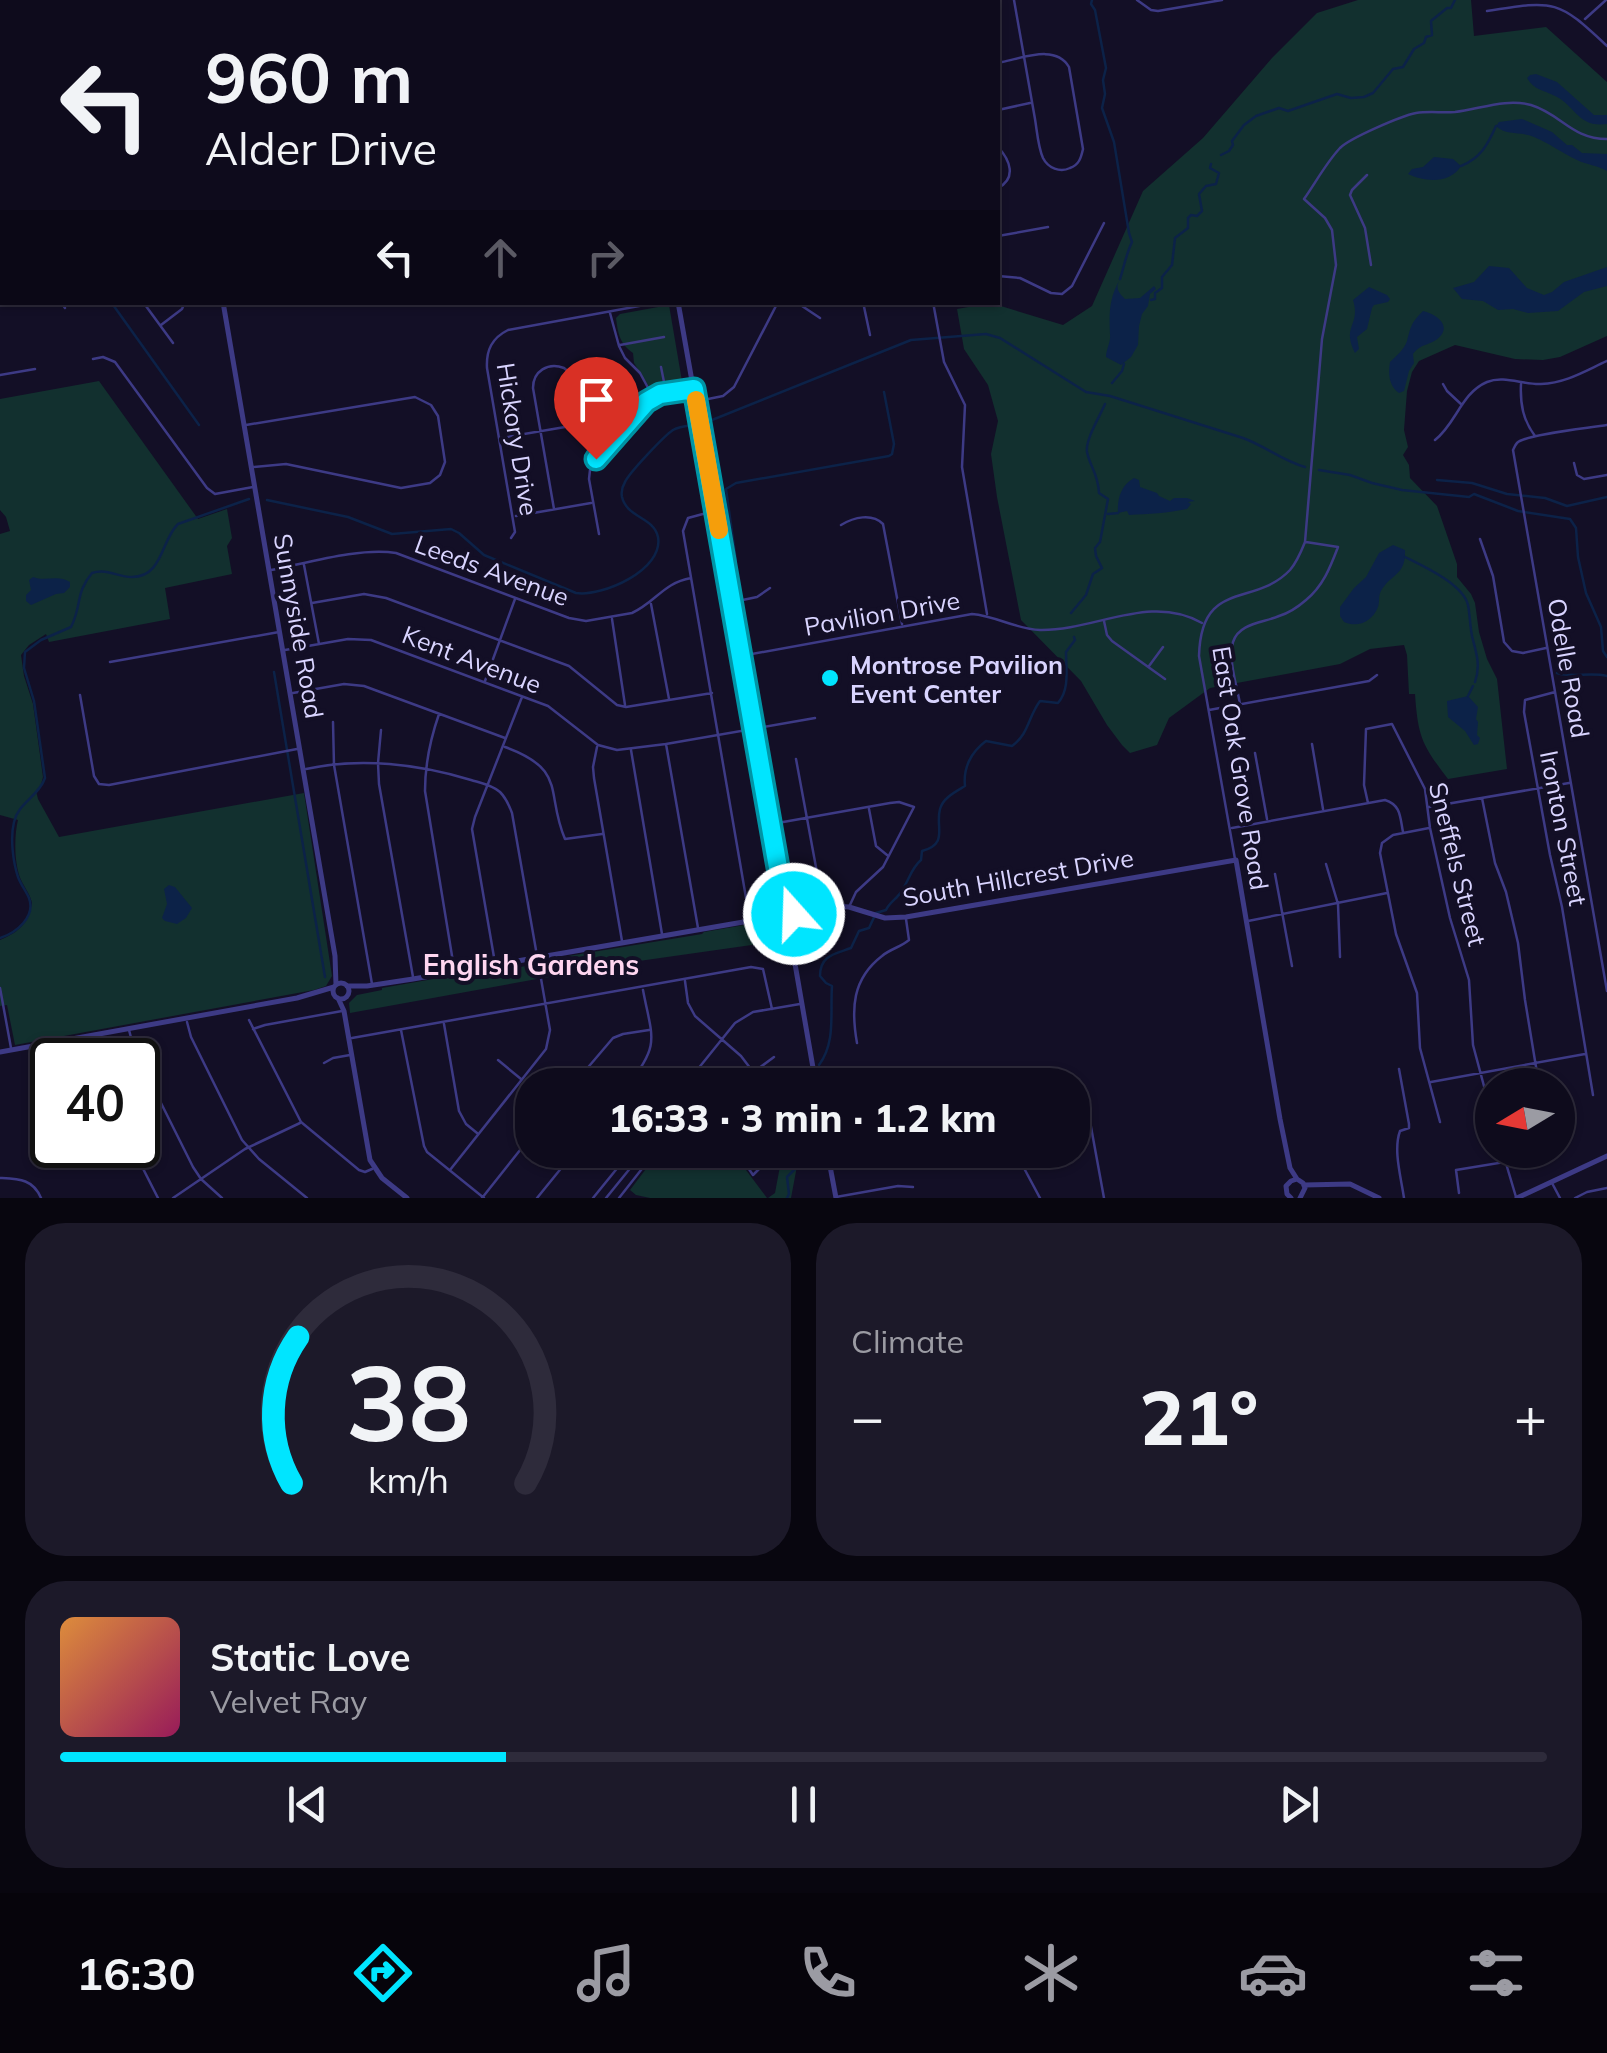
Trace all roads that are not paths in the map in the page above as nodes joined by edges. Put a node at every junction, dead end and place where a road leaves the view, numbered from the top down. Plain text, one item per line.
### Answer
1 (1014, 0) edge
2 (1137, 0) edge
3 (1169, 0) edge
4 (1222, 0) edge
5 (1606, 0) edge
6 (1171, 9) junction
7 (1487, 12) dead end
8 (1584, 20) junction
9 (1607, 46) edge
10 (1025, 58) junction
11 (1002, 62) dead end
12 (1032, 103) junction
13 (1000, 110) edge
14 (1607, 139) edge
15 (1000, 149) edge
16 (1367, 175) dead end
17 (1000, 187) edge
18 (1104, 222) dead end
19 (1048, 227) dead end
20 (1000, 236) edge
21 (1371, 265) dead end
22 (1000, 276) edge
23 (63, 305) edge
24 (146, 305) edge
25 (184, 305) edge
26 (224, 305) edge
27 (646, 305) edge
28 (679, 305) edge
29 (776, 305) edge
30 (800, 305) edge
31 (864, 305) edge
32 (934, 305) edge
33 (65, 308) dead end
34 (610, 312) junction
35 (820, 318) dead end
36 (160, 326) junction
37 (870, 336) dead end
38 (664, 337) dead end
39 (173, 343) dead end
40 (619, 346) junction
41 (93, 359) dead end
42 (1607, 361) edge
43 (661, 368) dead end
44 (35, 369) dead end
45 (0, 376) edge
46 (1521, 382) junction
47 (1443, 384) dead end
48 (694, 389) junction
49 (666, 394) junction
50 (653, 398) junction
51 (696, 401) junction
52 (1462, 404) junction
53 (628, 421) junction
54 (1607, 425) edge
55 (244, 426) junction
56 (565, 427) dead end
57 (540, 431) junction
58 (1535, 436) junction
59 (499, 438) junction
60 (1435, 440) dead end
61 (1574, 463) dead end
62 (252, 468) junction
63 (1607, 474) edge
64 (255, 486) junction
65 (593, 502) junction
66 (554, 509) junction
67 (716, 511) junction
68 (512, 516) junction
69 (841, 525) dead end
70 (599, 534) dead end
71 (512, 538) dead end
72 (1480, 539) dead end
73 (1305, 542) junction
74 (304, 564) junction
75 (270, 570) junction
76 (691, 578) junction
77 (770, 588) dead end
78 (516, 597) junction
79 (650, 601) junction
80 (732, 602) junction
81 (312, 603) junction
82 (987, 615) junction
83 (612, 618) junction
84 (1104, 619) junction
85 (1203, 624) junction
86 (902, 627) junction
87 (280, 632) junction
88 (501, 640) junction
89 (319, 644) junction
90 (1163, 647) dead end
91 (1547, 648) junction
92 (284, 650) junction
93 (741, 656) junction
94 (110, 662) dead end
95 (1148, 667) junction
96 (1377, 675) dead end
97 (1165, 679) dead end
98 (484, 682) junction
99 (1556, 692) junction
100 (291, 693) junction
101 (80, 694) dead end
102 (712, 694) junction
103 (522, 696) junction
104 (669, 701) junction
105 (1240, 704) junction
106 (626, 707) junction
107 (1208, 710) junction
108 (439, 714) junction
109 (815, 718) dead end
110 (332, 722) dead end
111 (754, 729) junction
112 (382, 730) dead end
113 (719, 736) junction
114 (506, 739) junction
115 (666, 744) junction
116 (1312, 744) dead end
117 (598, 745) junction
118 (504, 746) junction
119 (300, 748) junction
120 (631, 750) junction
121 (1255, 753) dead end
122 (796, 759) dead end
123 (378, 764) junction
124 (334, 765) junction
125 (425, 768) junction
126 (304, 770) junction
127 (1572, 782) junction
128 (487, 784) junction
129 (1537, 788) junction
130 (1482, 798) junction
131 (1368, 803) junction
132 (868, 807) junction
133 (1428, 808) junction
134 (1324, 810) junction
135 (806, 818) junction
136 (1267, 821) junction
137 (770, 824) junction
138 (1230, 828) junction
139 (1430, 828) junction
140 (1403, 832) junction
141 (604, 834) junction
142 (888, 855) junction
143 (1236, 860) junction
144 (1326, 864) dead end
145 (1275, 874) dead end
146 (1389, 893) junction
147 (783, 896) junction
148 (1338, 904) junction
149 (823, 907) junction
150 (849, 907) junction
151 (780, 909) junction
152 (791, 909) junction
153 (808, 910) junction
154 (1284, 914) junction
155 (906, 917) junction
156 (753, 920) junction
157 (1246, 921) junction
158 (793, 922) junction
159 (780, 924) junction
160 (698, 930) junction
161 (663, 935) junction
162 (622, 942) junction
163 (791, 944) junction
164 (335, 956) junction
165 (537, 957) junction
166 (1340, 957) dead end
167 (495, 964) junction
168 (1292, 966) dead end
169 (454, 971) junction
170 (414, 978) junction
171 (685, 980) junction
172 (346, 985) junction
173 (335, 986) junction
174 (370, 986) junction
175 (0, 988) edge
176 (642, 988) junction
177 (1607, 991) edge
178 (347, 996) junction
179 (336, 997) junction
180 (296, 998) junction
181 (802, 1003) junction
182 (545, 1004) junction
183 (772, 1009) junction
184 (344, 1011) junction
185 (186, 1018) junction
186 (249, 1020) dead end
187 (444, 1022) junction
188 (129, 1029) junction
189 (253, 1029) junction
190 (401, 1029) junction
191 (650, 1030) junction
192 (82, 1037) joint
193 (722, 1038) junction
194 (348, 1039) junction
195 (858, 1043) dead end
196 (11, 1050) junction
197 (0, 1052) edge
198 (351, 1054) junction
199 (1585, 1054) junction
200 (774, 1057) dead end
201 (498, 1060) dead end
202 (324, 1064) dead end
203 (1536, 1064) junction
204 (531, 1068) edge
205 (587, 1068) edge
206 (642, 1068) edge
207 (699, 1068) edge
208 (751, 1068) edge
209 (759, 1068) edge
210 (813, 1068) edge
211 (1479, 1068) edge
212 (1514, 1068) edge
213 (1537, 1068) edge
214 (1398, 1069) dead end
215 (515, 1074) edge
216 (1475, 1075) edge
217 (1430, 1082) junction
218 (515, 1089) edge
219 (1593, 1095) dead end
220 (360, 1104) junction
221 (351, 1105) dead end
222 (1090, 1121) edge
223 (301, 1122) junction
224 (1440, 1122) dead end
225 (479, 1134) junction
226 (248, 1148) junction
227 (1607, 1156) edge
228 (515, 1157) edge
229 (1475, 1166) edge
230 (143, 1168) edge
231 (374, 1168) junction
232 (562, 1168) edge
233 (617, 1168) edge
234 (632, 1168) edge
235 (643, 1168) edge
236 (831, 1168) edge
237 (1290, 1168) junction
238 (1506, 1168) edge
239 (450, 1170) junction
240 (1025, 1170) dead end
241 (0, 1178) edge
242 (1296, 1178) junction
243 (201, 1179) junction
244 (1552, 1183) junction
245 (1288, 1184) junction
246 (1322, 1184) junction
247 (913, 1187) dead end
248 (1607, 1188) edge
249 (1302, 1194) edge
250 (1459, 1194) dead end
251 (41, 1198) edge
252 (158, 1198) edge
253 (173, 1198) edge
254 (222, 1198) edge
255 (307, 1198) edge
256 (407, 1198) edge
257 (483, 1198) edge
258 (538, 1198) edge
259 (593, 1198) edge
260 (606, 1198) edge
261 (619, 1198) edge
262 (836, 1198) edge
263 (1040, 1198) edge
264 (1104, 1198) edge
265 (1291, 1198) edge
266 (1379, 1198) edge
267 (1404, 1198) edge
268 (1517, 1198) edge
269 (1560, 1198) edge
270 (1575, 1198) edge

1 - 10 street
2 - 6 street
3 - 6 street
4 - 6 street
5 - 8 street
7 - 8 street
8 - 9 street
10 - 11 street
10 - 12 street
10 - 12 street
12 - 13 street
14 - 73 street
15 - 17 street
16 - 21 street
18 - 22 street
19 - 20 street
23 - 33 street
24 - 36 street
25 - 36 street
26 - 55 street, Sunnyside Road
27 - 34 street, Hickory Drive
28 - 48 street
29 - 51 street
30 - 35 street
31 - 37 street
32 - 82 street
34 - 40 street
34 - 59 street, Hickory Drive
36 - 39 street
38 - 40 street
40 - 50 street
41 - 64 street
42 - 46 street
43 - 49 street
44 - 45 street
46 - 52 street
46 - 58 street
47 - 52 street
48 - 49 street
48 - 51 street
49 - 50 street
50 - 53 street
51 - 67 street
52 - 60 street
53 - 57 street
53 - 65 street
54 - 58 street
55 - 62 street, Sunnyside Road
55 - 62 street
56 - 57 street
57 - 59 street
57 - 66 street
58 - 91 street, Odelle Road
59 - 68 street, Hickory Drive
61 - 63 street
62 - 64 street, Sunnyside Road
64 - 75 street, Sunnyside Road
65 - 66 street
65 - 70 street
66 - 68 street
67 - 76 street
67 - 80 street
68 - 71 street, Hickory Drive
69 - 86 street
72 - 91 street
73 - 85 street, East Oak Grove Road
73 - 105 street
74 - 75 street, Leeds Avenue
74 - 78 street, Leeds Avenue
74 - 81 street
75 - 87 street, Sunnyside Road
76 - 79 street, Leeds Avenue
76 - 102 street
77 - 80 street
78 - 83 street, Leeds Avenue
78 - 88 street
79 - 83 street, Leeds Avenue
79 - 104 street
80 - 93 street
81 - 88 street
81 - 89 street
82 - 84 street, Pavilion Drive
82 - 86 street, Pavilion Drive
83 - 106 street
84 - 85 street, Pavilion Drive
84 - 95 street
85 - 107 street, East Oak Grove Road
86 - 93 street, Pavilion Drive
87 - 92 street, Sunnyside Road
87 - 94 street
88 - 98 street
88 - 106 street
89 - 92 street, Kent Avenue
89 - 98 street, Kent Avenue
90 - 95 street
91 - 99 street, Odelle Road
92 - 100 street, Sunnyside Road
93 - 111 street
95 - 97 street
96 - 105 street
98 - 103 street, Kent Avenue
99 - 127 street, Odelle Road
99 - 129 street, Ironton Street
100 - 108 street
100 - 119 street, Sunnyside Road
101 - 119 street
102 - 104 street
102 - 113 street
103 - 114 street
103 - 117 street, Kent Avenue
104 - 106 street
105 - 107 street
107 - 138 street, East Oak Grove Road
108 - 114 street
108 - 125 street
109 - 111 street, Kent Avenue
110 - 124 street
111 - 113 street, Kent Avenue
111 - 137 street
112 - 123 street
113 - 115 street, Kent Avenue
113 - 156 street
114 - 118 street
115 - 120 street, Kent Avenue
115 - 160 street
116 - 134 street
117 - 120 street, Kent Avenue
117 - 141 street
118 - 128 street
118 - 141 street
119 - 126 street, Sunnyside Road
120 - 161 street
121 - 136 street
122 - 135 street
123 - 124 street
123 - 125 street
123 - 170 street
124 - 126 street
124 - 174 street
125 - 128 street
125 - 169 street
126 - 164 street, Sunnyside Road
127 - 129 street
127 - 177 street, Odelle Road
128 - 165 street
128 - 167 street
129 - 130 street
129 - 199 street, Ironton Street
130 - 133 street
130 - 203 street
131 - 133 street, Sneffels Street
131 - 134 street
131 - 140 street
132 - 135 street
132 - 142 street
132 - 142 street
133 - 139 street, Sneffels Street
134 - 136 street
135 - 137 street
135 - 149 street
136 - 138 street
137 - 147 street
138 - 143 street, East Oak Grove Road
139 - 140 street
139 - 211 street, Sneffels Street
140 - 146 street
141 - 162 street
142 - 150 street
143 - 155 street, South Hillcrest Drive
143 - 157 street, East Oak Grove Road
144 - 148 street
145 - 154 street
146 - 148 street
146 - 217 street
147 - 151 street
147 - 152 street
148 - 154 street
148 - 166 street
149 - 150 street, South Hillcrest Drive
149 - 153 street, South Hillcrest Drive
150 - 155 street, South Hillcrest Drive
151 - 152 street
151 - 156 street
151 - 159 street
152 - 153 street, South Hillcrest Drive
152 - 158 street
153 - 158 street, South Hillcrest Drive
154 - 157 street
154 - 168 street
155 - 195 street
156 - 159 street
156 - 160 street
157 - 237 street, East Oak Grove Road
158 - 159 street
158 - 163 street
159 - 163 street
160 - 161 street
161 - 162 street
162 - 165 street
163 - 181 street
164 - 172 street, Sunnyside Road
164 - 173 street, Sunnyside Road
165 - 167 street
165 - 182 street
167 - 169 street
169 - 170 street
170 - 174 street
171 - 176 street
171 - 183 street
171 - 193 street
172 - 173 street
172 - 174 street
172 - 178 street, Sunnyside Road
173 - 179 street, Sunnyside Road
173 - 180 street
174 - 178 street
175 - 196 street
176 - 182 street
176 - 191 street
178 - 179 street
178 - 184 street
179 - 180 street
179 - 184 street
180 - 185 street
181 - 183 street
181 - 210 street
182 - 187 street
182 - 204 street
183 - 193 street
184 - 189 street
184 - 194 street
185 - 188 street
185 - 226 street
186 - 189 street
187 - 190 street
187 - 225 street
188 - 192 street
188 - 243 street
189 - 223 street
190 - 194 street
190 - 239 street
191 - 205 street
191 - 206 street
192 - 196 street
193 - 207 street
193 - 208 street
194 - 198 street
196 - 197 street
198 - 202 street
198 - 220 street
199 - 203 street
199 - 219 street, Ironton Street
200 - 209 street
201 - 215 street
203 - 212 street
203 - 213 street
214 - 267 street
216 - 217 street
217 - 224 street
218 - 225 street
220 - 221 street
220 - 231 street
222 - 264 street
223 - 226 street
223 - 231 street
225 - 239 street
226 - 243 street
226 - 255 street
227 - 244 street
228 - 257 street
229 - 250 street
230 - 252 street
231 - 256 street
232 - 258 street
233 - 259 street
234 - 260 street
235 - 261 street
236 - 262 street
237 - 242 street, East Oak Grove Road
237 - 245 street, East Oak Grove Road
238 - 268 street
239 - 257 street
240 - 263 street
241 - 251 street
242 - 245 street
242 - 246 street
242 - 249 street, East Oak Grove Road
243 - 253 street
243 - 254 street
244 - 268 street
244 - 269 street
245 - 265 street, East Oak Grove Road
246 - 249 street
246 - 266 street
247 - 262 street
248 - 270 street

